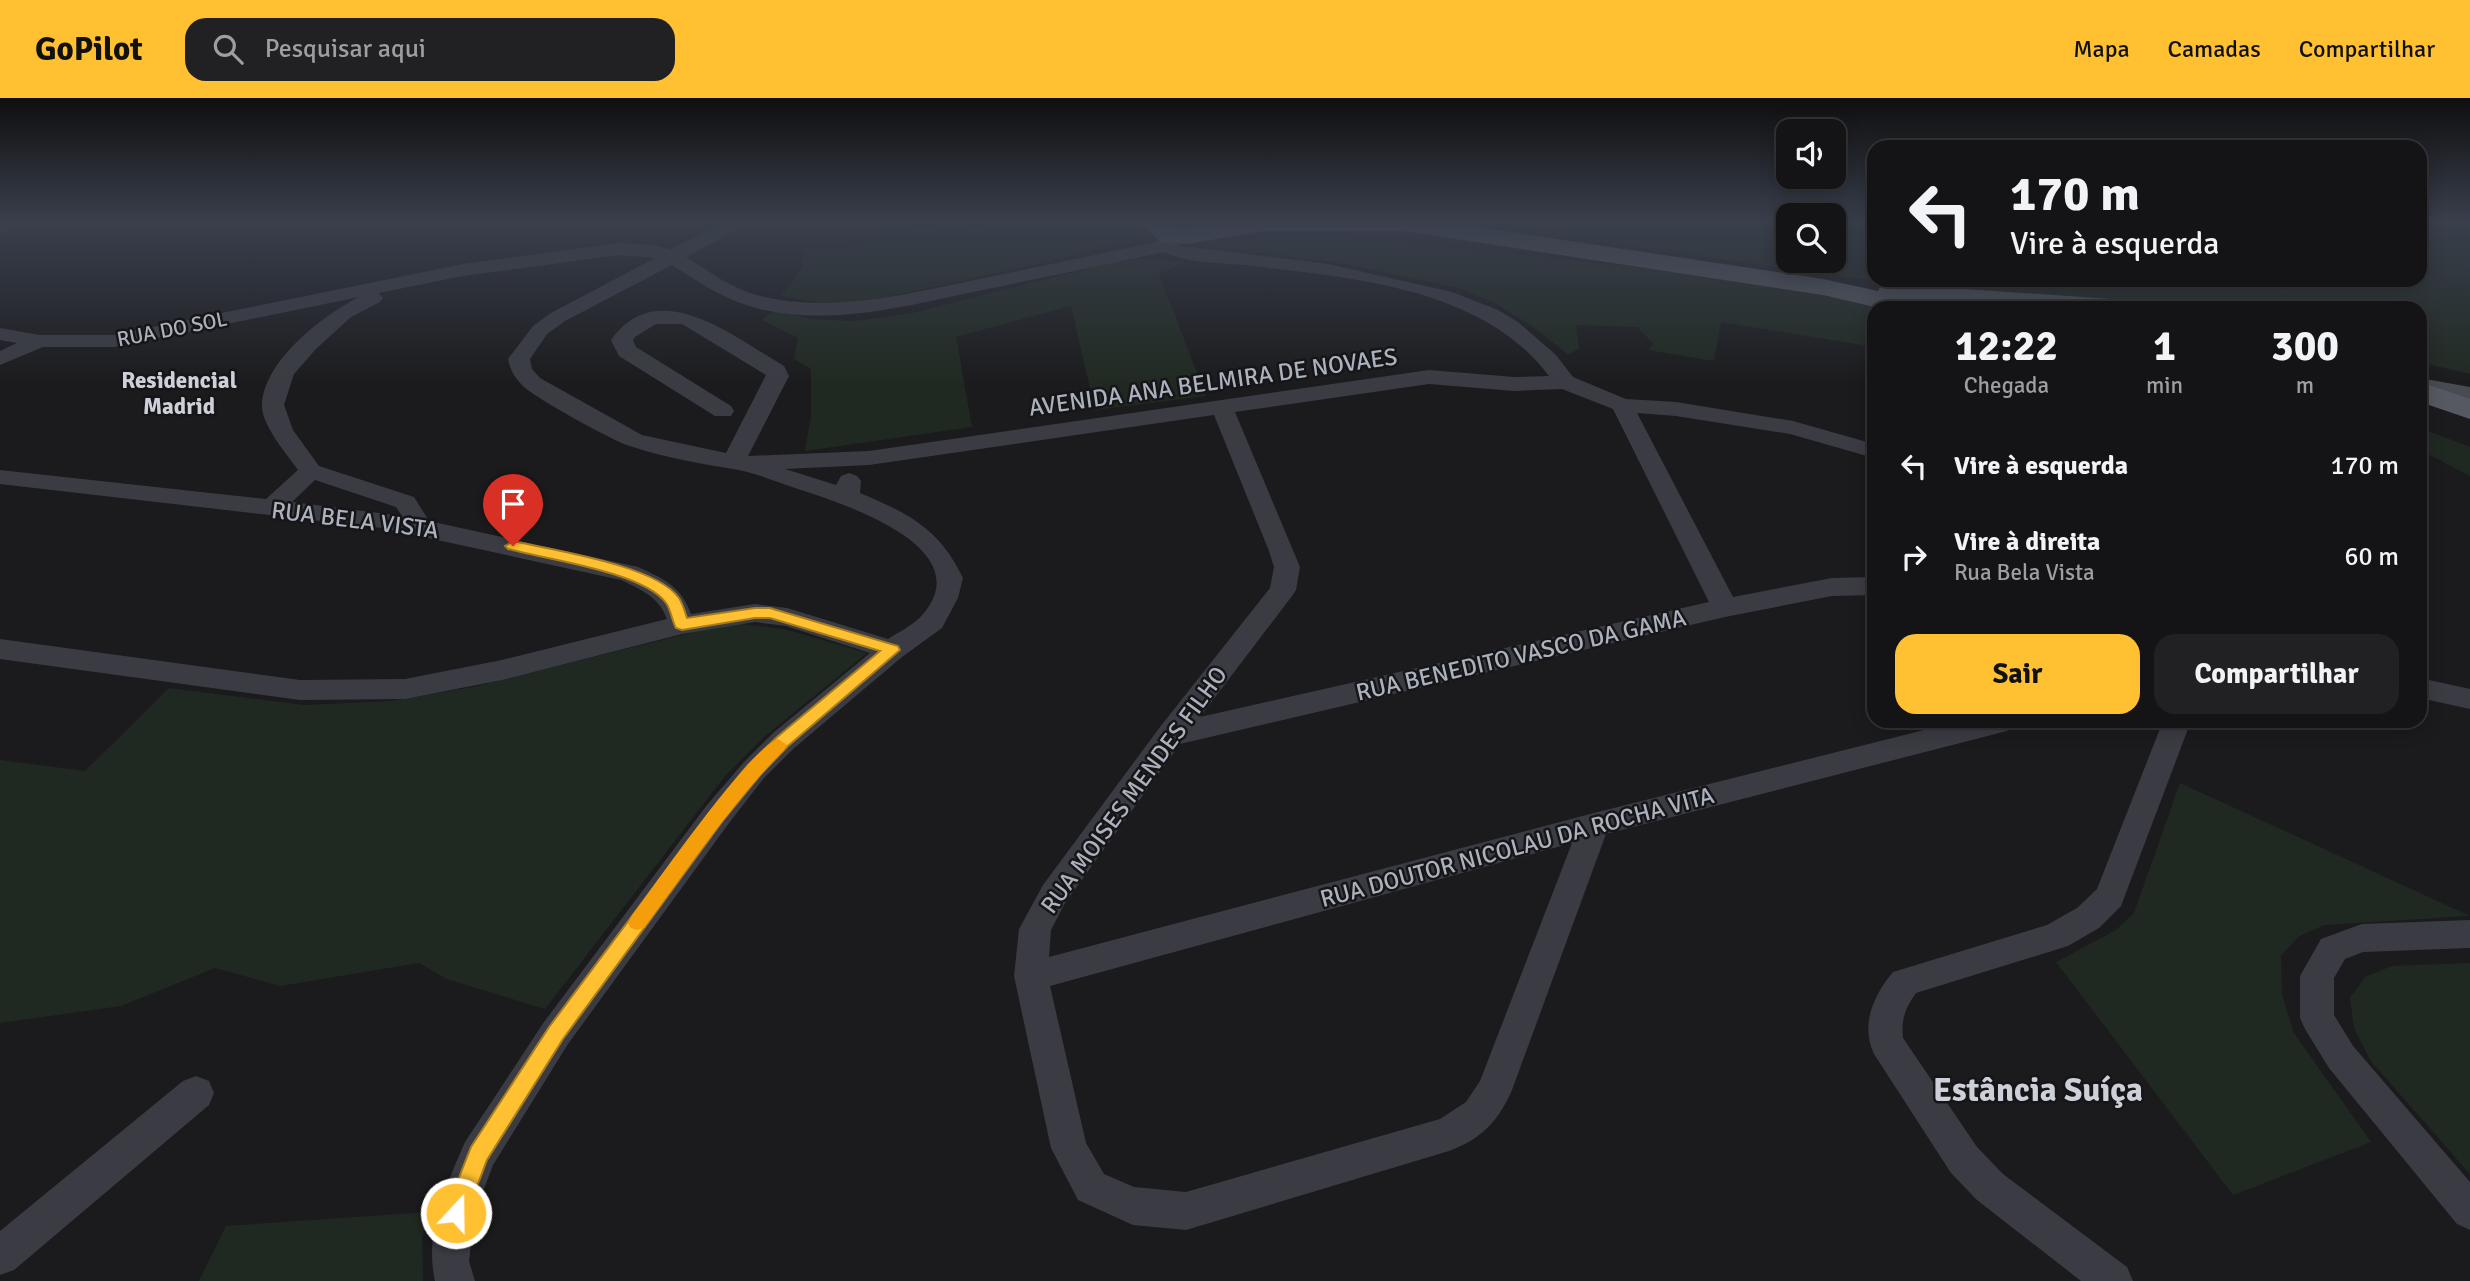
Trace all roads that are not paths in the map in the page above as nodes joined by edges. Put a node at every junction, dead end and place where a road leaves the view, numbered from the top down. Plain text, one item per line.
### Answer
1 (438, 275) edge
2 (638, 275) edge
3 (701, 275) edge
4 (1002, 275) edge
5 (1353, 275) edge
6 (1745, 275) edge
7 (397, 284) junction
8 (1823, 287) junction
9 (321, 299) junction
10 (1886, 301) edge
11 (2016, 301) edge
12 (344, 313) junction
13 (0, 334) edge
14 (40, 341) junction
15 (0, 359) edge
16 (1565, 382) junction
17 (2427, 390) edge
18 (2427, 392) edge
19 (2470, 396) edge
20 (1622, 405) junction
21 (1223, 407) junction
22 (2470, 410) edge
23 (723, 411) dead end
24 (2427, 415) edge
25 (2470, 430) edge
26 (1867, 449) edge
27 (869, 458) junction
28 (738, 463) junction
29 (311, 471) junction
30 (0, 477) edge
31 (847, 497) junction
32 (270, 509) junction
33 (419, 526) junction
34 (1867, 586) edge
35 (1726, 608) junction
36 (682, 625) junction
37 (0, 649) edge
38 (892, 650) junction
39 (2427, 690) edge
40 (2470, 699) edge
41 (1975, 728) edge
42 (2167, 728) edge
43 (1170, 735) junction
44 (1594, 825) junction
45 (2470, 934) edge
46 (1031, 976) junction
47 (196, 1093) dead end
48 (2470, 1211) edge
49 (0, 1256) edge
50 (455, 1281) edge
51 (2113, 1281) edge

1 - 7 street, RUA DO SOL
2 - 28 street
3 - 4 street
5 - 16 street
6 - 8 main road
7 - 9 street, RUA DO SOL
7 - 12 street
8 - 10 main road
8 - 11 main road
9 - 12 street
9 - 14 street, RUA DO SOL
12 - 29 street
13 - 14 street, RUA DO SOL
14 - 15 street
16 - 20 street
16 - 21 street, AVENIDA ANA BELMIRA DE NOVAES
17 - 19 street
18 - 22 main road
20 - 26 street
20 - 35 street
21 - 27 street, AVENIDA ANA BELMIRA DE NOVAES
21 - 43 street, RUA MOISES MENDES FILHO
23 - 28 street
24 - 25 main road
27 - 28 street, AVENIDA ANA BELMIRA DE NOVAES
27 - 31 street
28 - 31 street
29 - 32 street
29 - 33 street
30 - 32 street, RUA BELA VISTA
31 - 38 street
32 - 33 street, RUA BELA VISTA
33 - 36 street, RUA BELA VISTA
34 - 35 street, RUA BENEDITO VASCO DA GAMA
35 - 43 street, RUA BENEDITO VASCO DA GAMA
36 - 37 street
36 - 38 street
38 - 50 street
39 - 40 street
41 - 44 street, RUA DOUTOR NICOLAU DA ROCHA VITA
42 - 51 street
43 - 46 street, RUA MOISES MENDES FILHO
44 - 46 street, RUA DOUTOR NICOLAU DA ROCHA VITA
44 - 46 street, RUA MOISES MENDES FILHO
45 - 48 street
47 - 49 street

